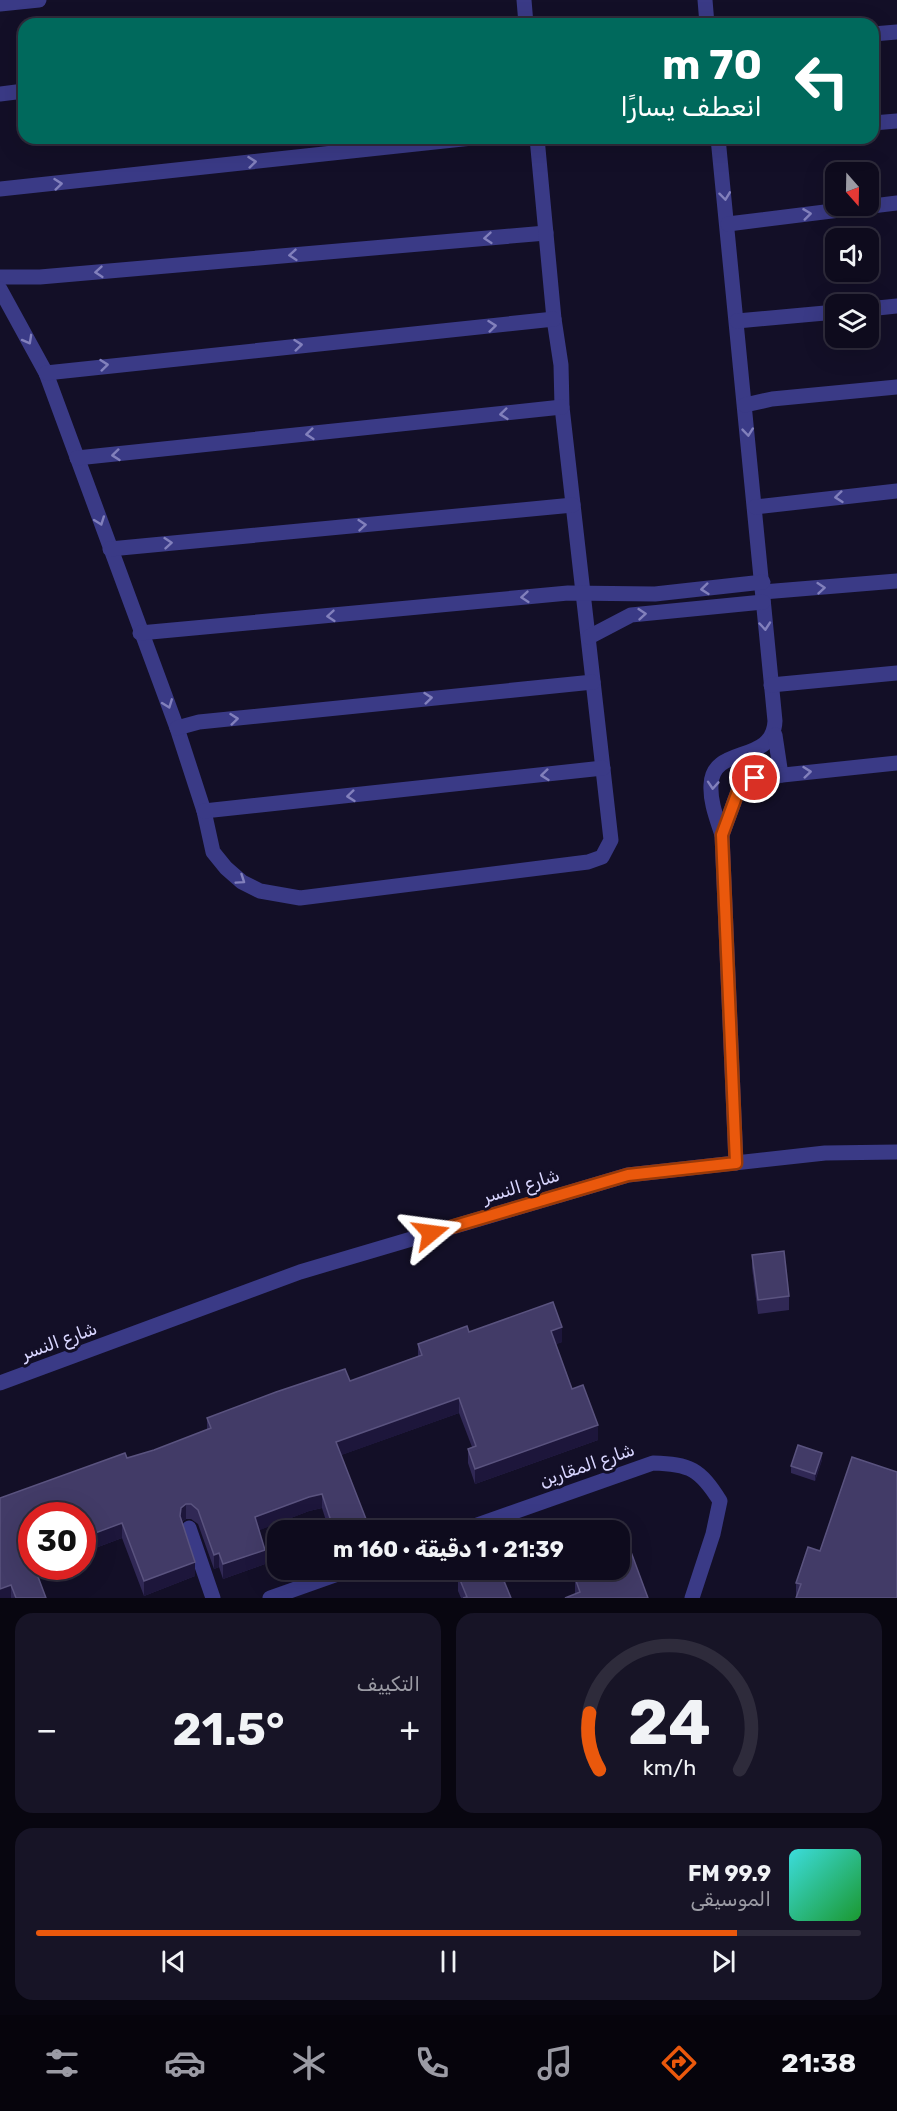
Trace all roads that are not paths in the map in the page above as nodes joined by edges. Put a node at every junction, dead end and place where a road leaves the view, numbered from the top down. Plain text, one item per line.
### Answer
1 (39, 0) edge
2 (524, 0) edge
3 (705, 0) edge
4 (0, 4) edge
5 (526, 18) edge
6 (706, 18) edge
7 (897, 32) edge
8 (879, 34) edge
9 (18, 92) edge
10 (0, 94) edge
11 (897, 121) edge
12 (879, 122) edge
13 (416, 144) edge
14 (538, 144) edge
15 (719, 144) edge
16 (0, 189) edge
17 (897, 203) edge
18 (728, 224) junction
19 (546, 233) junction
20 (0, 277) edge
21 (0, 289) edge
22 (897, 306) edge
23 (879, 308) edge
24 (825, 313) edge
25 (554, 319) junction
26 (737, 321) junction
27 (46, 373) junction
28 (897, 387) edge
29 (745, 405) junction
30 (562, 407) junction
31 (77, 458) junction
32 (897, 491) edge
33 (573, 505) junction
34 (755, 507) junction
35 (110, 549) junction
36 (897, 580) edge
37 (583, 592) junction
38 (763, 592) junction
39 (140, 633) junction
40 (589, 637) junction
41 (897, 673) edge
42 (593, 682) junction
43 (771, 685) junction
44 (177, 728) junction
45 (775, 735) junction
46 (897, 763) edge
47 (603, 768) junction
48 (781, 775) junction
49 (204, 811) junction
50 (722, 835) junction
51 (897, 1152) edge
52 (736, 1163) junction
53 (0, 1383) edge
54 (491, 1520) edge
55 (189, 1528) dead end
56 (321, 1580) edge
57 (213, 1598) edge
58 (270, 1598) edge
59 (692, 1598) edge

1 - 4 street
2 - 5 street
3 - 6 street
7 - 8 street
9 - 10 street
11 - 12 street
16 -> 13 street
14 - 19 street
15 -> 18 street
18 -> 17 street
18 - 26 street
19 -> 20 street
19 - 25 street
21 -> 27 street
22 - 23 street
24 - 26 street
27 -> 25 street
25 - 30 street
26 - 29 street
27 - 31 street
28 - 29 street
29 -> 34 street
30 -> 31 street
30 - 33 street
31 -> 35 street
32 -> 34 street
35 -> 33 street
33 - 37 street
34 - 38 street
35 - 39 street
38 -> 36 street
38 -> 37 street
37 -> 39 street
37 - 40 street
40 -> 38 street
38 -> 43 street
39 -> 44 street
40 - 42 street
41 - 43 street
44 -> 42 street
42 - 47 street
43 - 45 street
44 - 49 street
45 - 48 street
45 -> 50 street
48 -> 46 street
47 -> 49 street
49 -> 47 street
48 - 50 street
50 - 52 street
51 - 52 street, شارع النسر
52 - 53 street, شارع النسر
54 - 59 street, شارع المقارين
55 - 57 street
56 - 58 street

